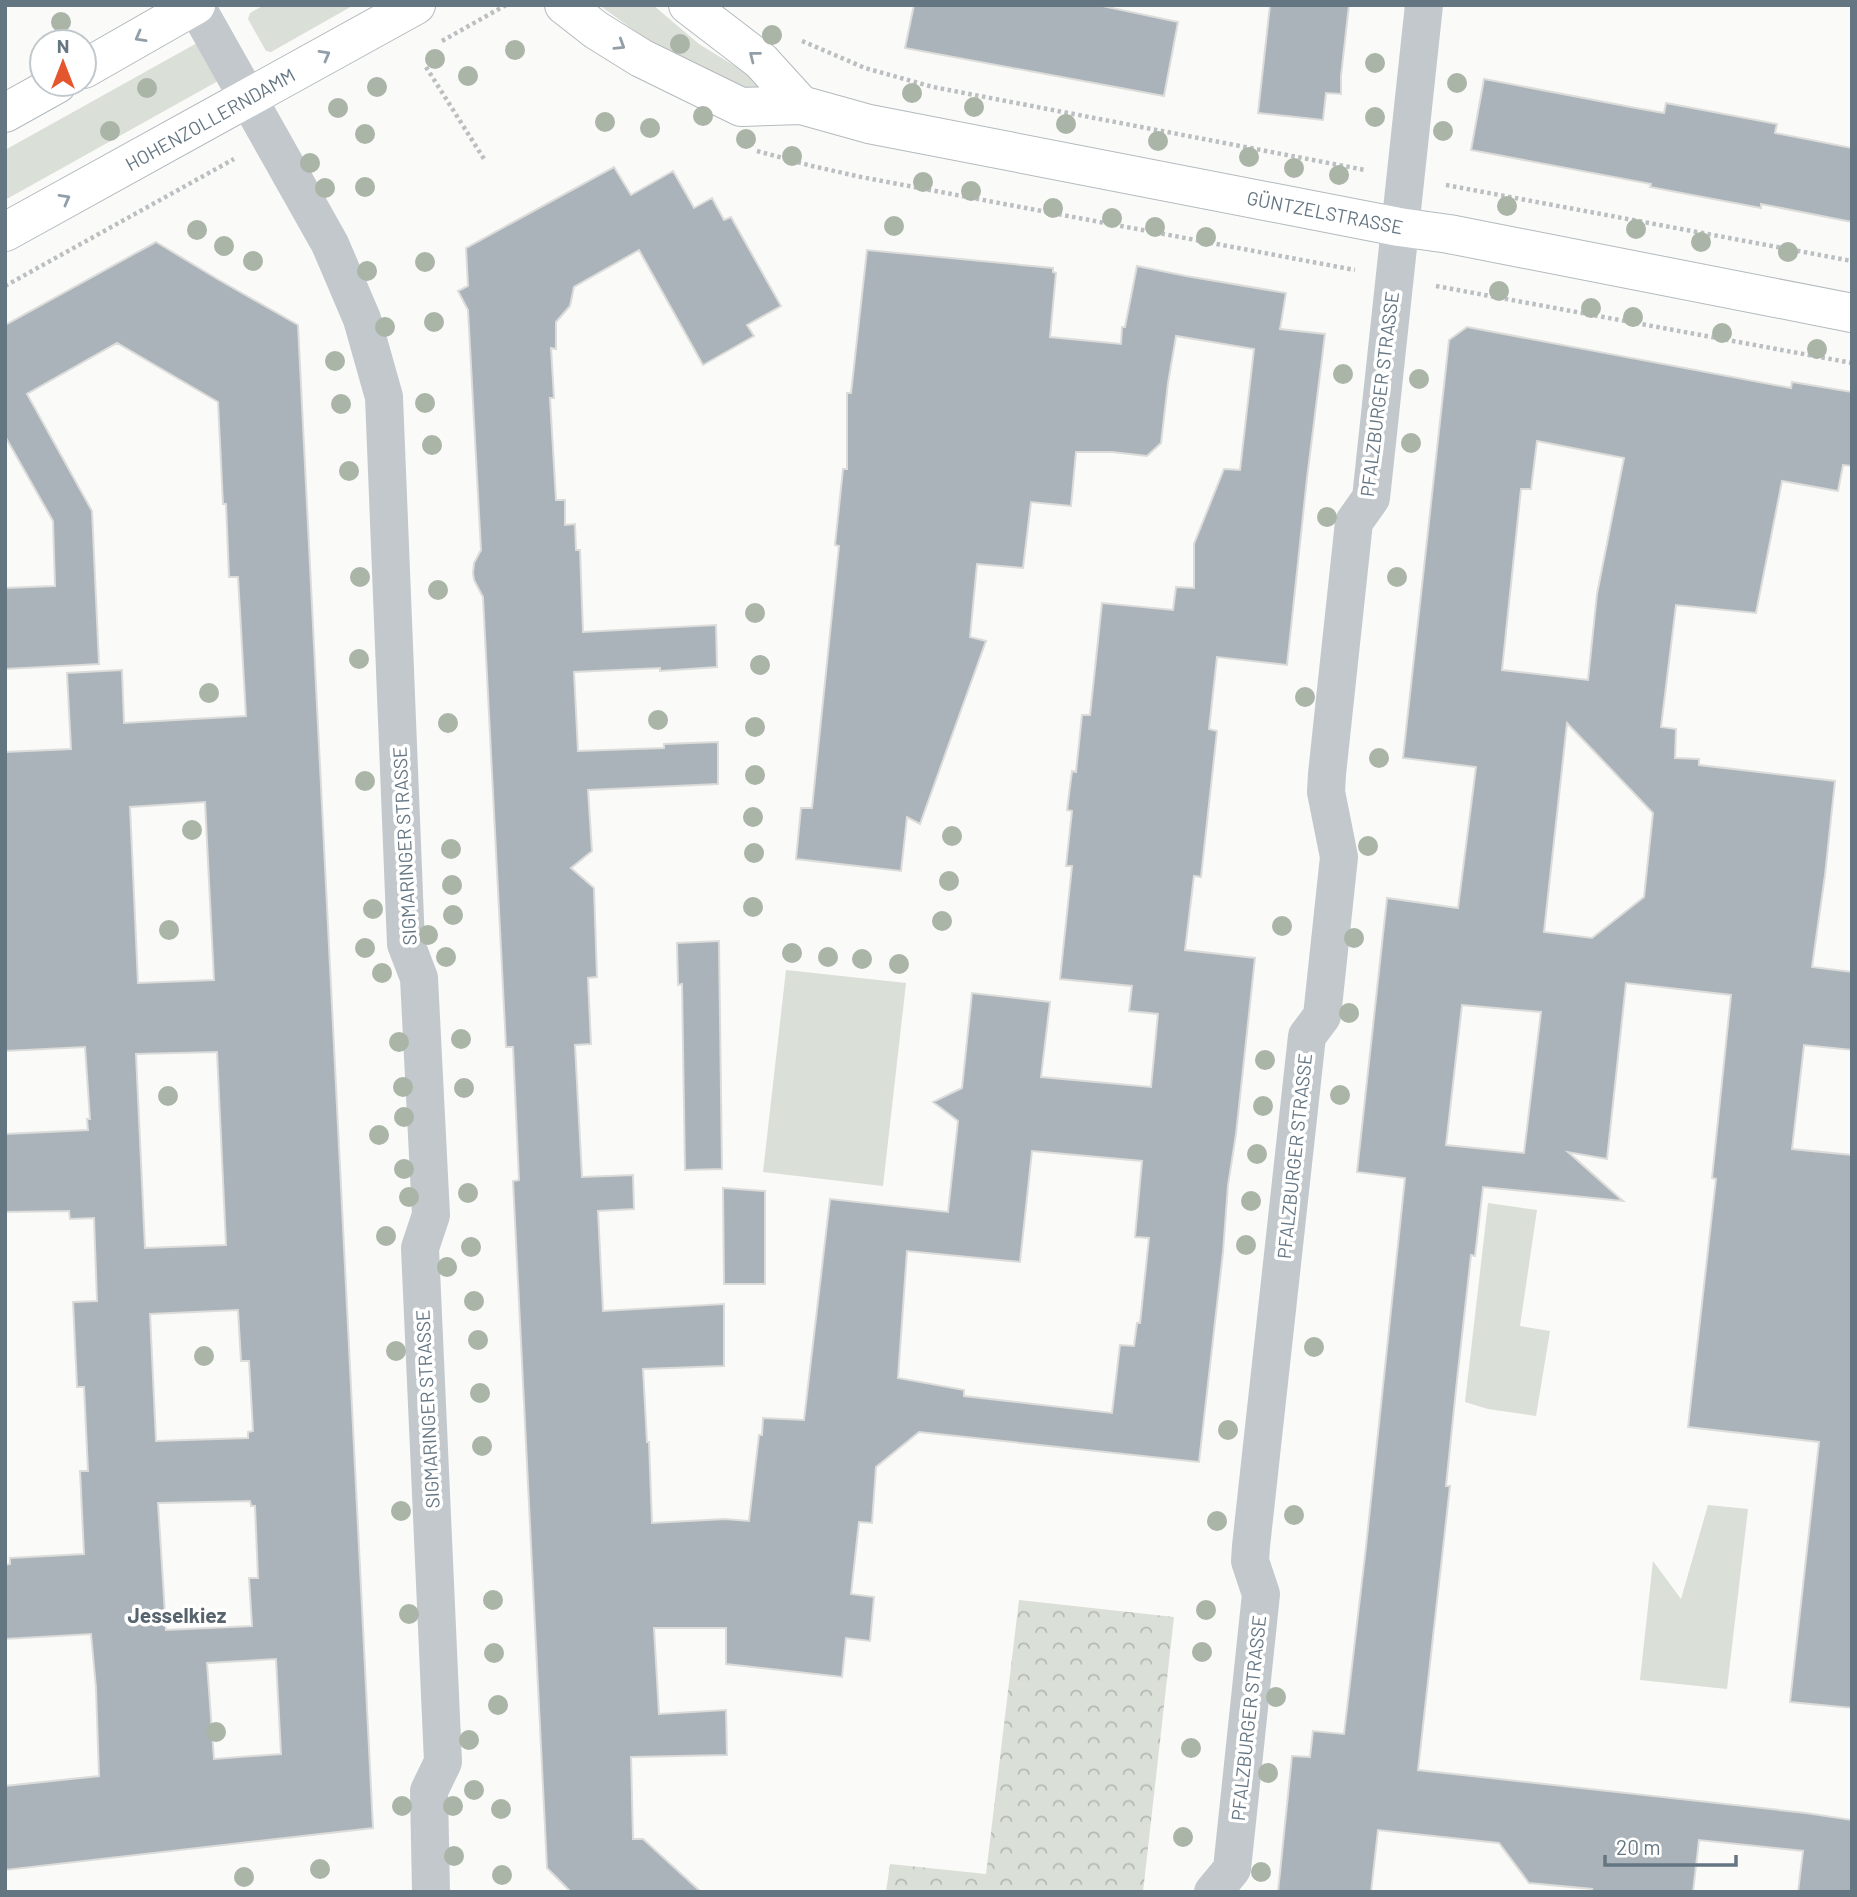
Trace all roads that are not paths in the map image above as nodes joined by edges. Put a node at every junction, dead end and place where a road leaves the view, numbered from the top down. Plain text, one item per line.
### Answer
1 (196, 5) edge
2 (415, 5) edge
3 (564, 5) edge
4 (688, 5) edge
5 (1424, 5) edge
6 (98, 61) edge
7 (32, 98) edge
8 (248, 98) junction
9 (800, 105) junction
10 (5, 113) edge
11 (1399, 227) junction
12 (5, 232) edge
13 (1852, 313) edge
14 (431, 1892) edge
15 (1213, 1892) edge

1 -> 6 street
1 - 8 street, SIGMARINGER STRASSE
8 -> 2 street, HOHENZOLLERNDAMM
3 -> 9 street, GÜNTZELSTRASSE
9 -> 4 street
5 - 11 street, PFALZBURGER STRASSE
7 - 10 street
12 -> 8 street, HOHENZOLLERNDAMM
8 - 14 street, SIGMARINGER STRASSE
9 - 11 street, GÜNTZELSTRASSE
11 - 13 street, GÜNTZELSTRASSE
11 - 15 street, PFALZBURGER STRASSE

